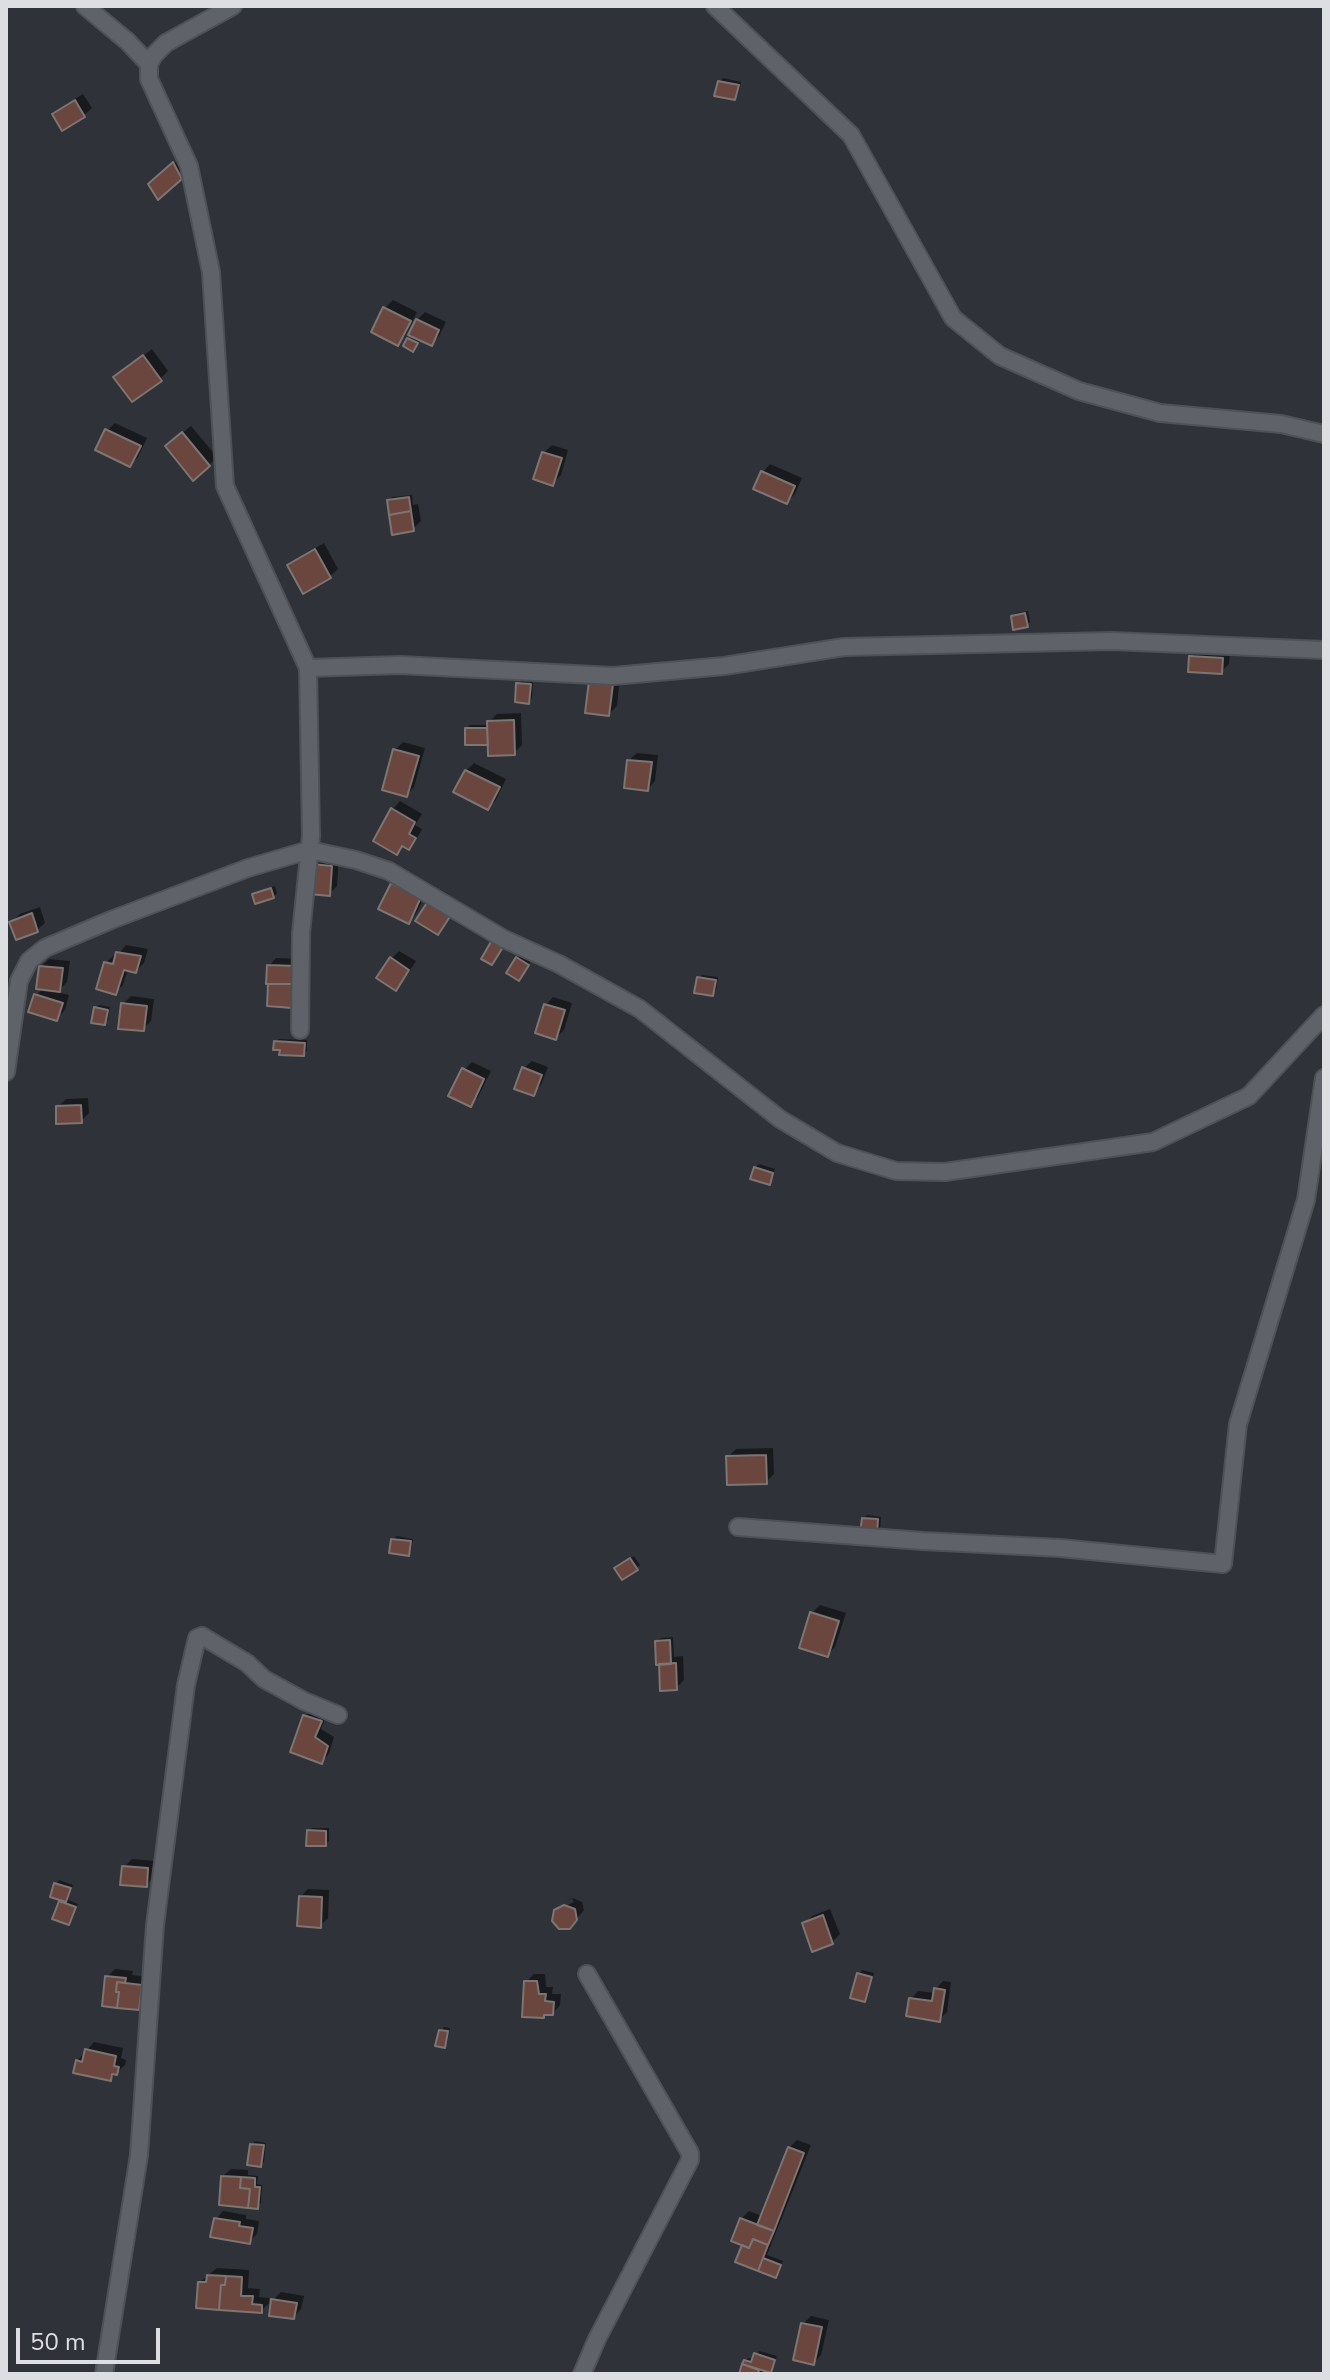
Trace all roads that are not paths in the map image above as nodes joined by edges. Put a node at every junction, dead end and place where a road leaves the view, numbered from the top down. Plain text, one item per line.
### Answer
1 (85, 6) edge
2 (233, 6) edge
3 (715, 6) edge
4 (149, 64) junction
5 (1324, 434) edge
6 (1324, 650) edge
7 (308, 668) junction
8 (309, 850) junction
9 (1324, 1015) edge
10 (300, 1030) dead end
11 (6, 1072) edge
12 (1324, 1078) edge
13 (738, 1527) dead end
14 (338, 1715) dead end
15 (587, 1974) dead end
16 (104, 2374) edge
17 (582, 2374) edge

1 - 4 street
2 - 4 street
3 - 5 street
4 - 7 street
6 - 7 street
7 - 8 street
8 - 9 street
8 - 10 street
8 - 11 street
12 - 13 street
14 - 16 street
15 - 17 street

